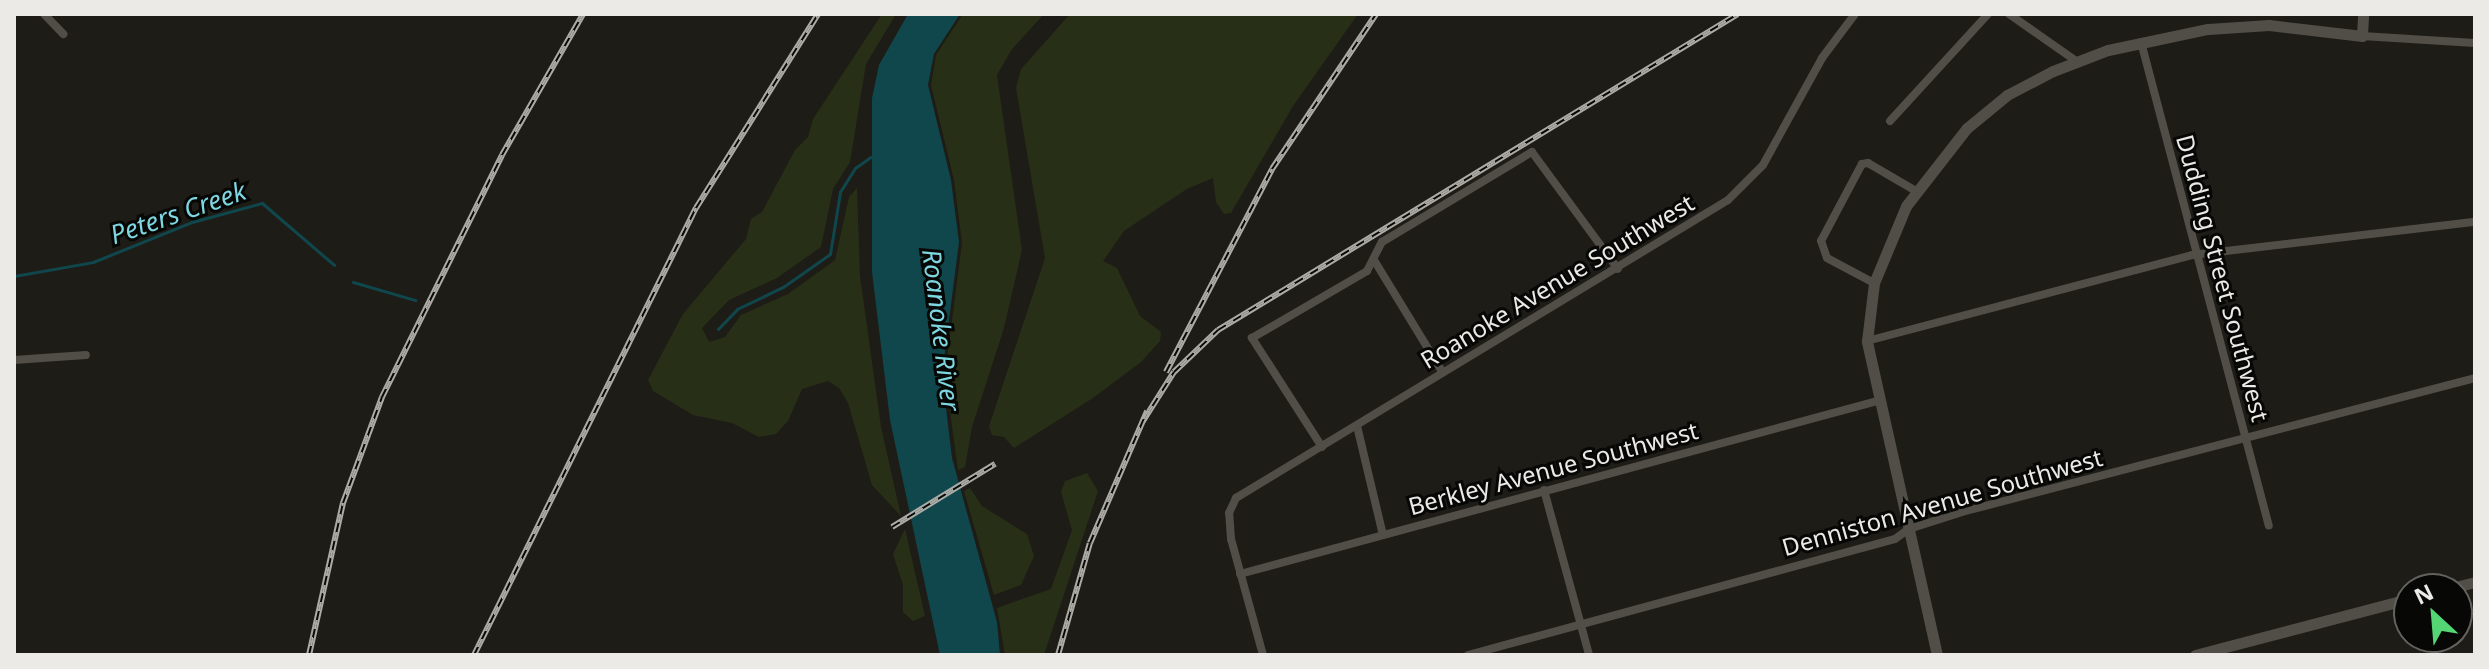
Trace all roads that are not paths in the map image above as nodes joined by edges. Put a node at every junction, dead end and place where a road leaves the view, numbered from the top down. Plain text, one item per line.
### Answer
1 (44, 14) edge
2 (1855, 14) edge
3 (1988, 14) edge
4 (2009, 14) edge
5 (2363, 14) edge
6 (63, 34) dead end
7 (2362, 36) junction
8 (2141, 42) junction
9 (2475, 43) edge
10 (2076, 61) junction
11 (1890, 121) dead end
12 (1916, 191) junction
13 (2475, 222) edge
14 (2196, 255) junction
15 (1374, 260) junction
16 (1618, 269) junction
17 (1874, 283) junction
18 (1867, 341) junction
19 (86, 355) dead end
20 (14, 360) edge
21 (1443, 373) junction
22 (2475, 378) edge
23 (1877, 401) junction
24 (1357, 426) junction
25 (2245, 439) junction
26 (1322, 447) junction
27 (1544, 490) junction
28 (2269, 525) dead end
29 (1906, 530) junction
30 (1383, 535) junction
31 (1240, 574) junction
32 (2393, 603) edge
33 (1581, 624) junction
34 (1263, 655) edge
35 (1468, 655) edge
36 (1589, 655) edge
37 (1937, 655) edge
38 (2195, 655) edge

1 - 6 street
2 - 16 street, Roanoke Avenue Southwest
3 - 11 street
4 - 10 street
5 - 7 street
7 - 8 street
7 - 9 street
8 - 10 street
8 - 14 street, Dudding Street Southwest
10 - 12 street
12 - 17 street
12 - 17 street
13 - 14 street
14 - 18 street
14 - 25 street, Dudding Street Southwest
15 - 16 street
15 - 21 street
15 - 26 street
16 - 21 street, Roanoke Avenue Southwest
17 - 18 street
18 - 23 street
19 - 20 street
21 - 24 street, Roanoke Avenue Southwest
22 - 25 street, Denniston Avenue Southwest
23 - 27 street, Berkley Avenue Southwest
23 - 29 street
24 - 26 street, Roanoke Avenue Southwest
24 - 30 street
25 - 28 street, Dudding Street Southwest
25 - 29 street, Denniston Avenue Southwest
26 - 31 street, Roanoke Avenue Southwest
27 - 30 street, Berkley Avenue Southwest
27 - 33 street
29 - 33 street, Denniston Avenue Southwest
29 - 37 street
30 - 31 street, Berkley Avenue Southwest
31 - 34 street, Roanoke Avenue Southwest
32 - 38 street
33 - 35 street, Denniston Avenue Southwest
33 - 36 street

